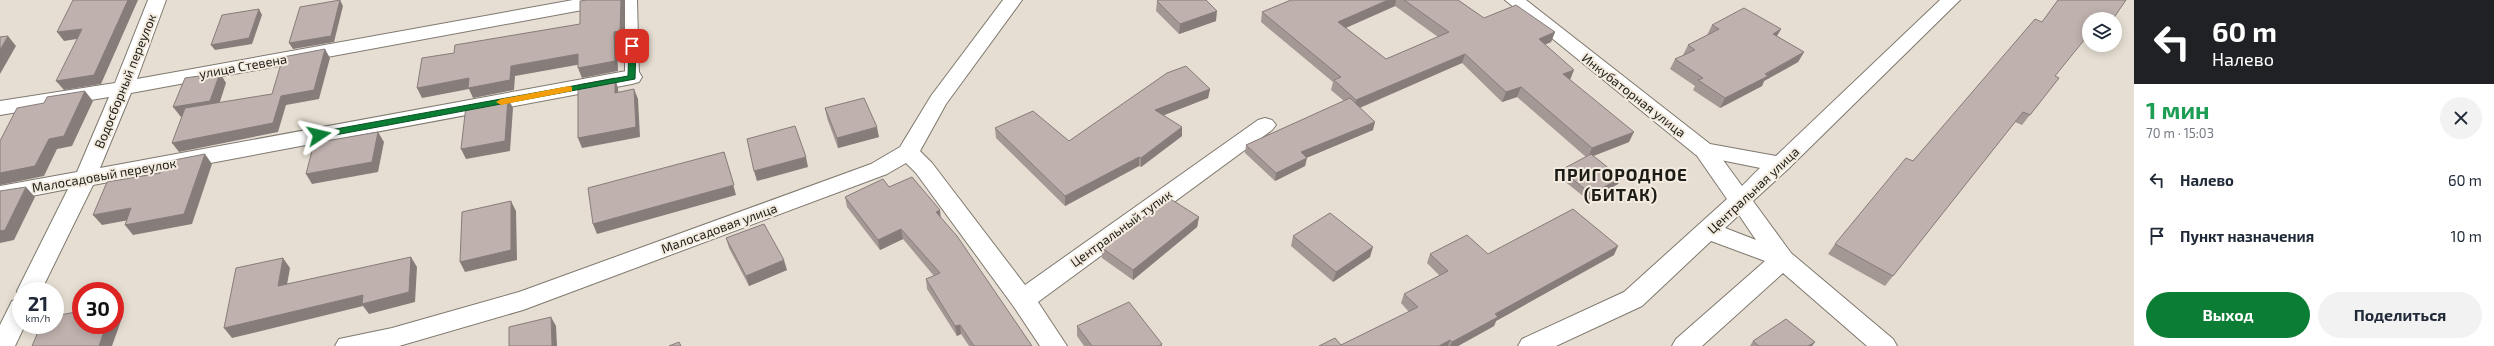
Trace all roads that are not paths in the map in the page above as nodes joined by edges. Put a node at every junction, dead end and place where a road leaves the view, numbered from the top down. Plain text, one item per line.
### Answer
1 (157, 0) edge
2 (604, 0) edge
3 (631, 0) edge
4 (1013, 0) edge
5 (1514, 0) edge
6 (1951, 0) edge
7 (632, 78) joint
8 (123, 88) junction
9 (0, 108) edge
10 (1265, 125) dead end
11 (1704, 150) junction
12 (908, 152) junction
13 (1780, 164) junction
14 (85, 178) junction
15 (0, 194) edge
16 (1742, 202) junction
17 (1709, 231) junction
18 (1782, 259) junction
19 (33, 282) edge
20 (1023, 300) junction
21 (12, 326) edge
22 (2, 346) edge
23 (348, 346) edge
24 (1054, 346) edge
25 (1531, 346) edge
26 (1685, 346) edge
27 (1884, 346) edge

1 - 8 street, Водосборный переулок
2 - 8 street, улица Стевена
3 - 7 lane
4 - 12 street, Малосадовая улица
5 - 11 street, Инкубаторная улица
6 - 13 street, Центральная улица
7 - 14 street, Малосадовый переулок
8 - 9 street, улица Стевена
8 - 14 street, Водосборный переулок
10 - 20 street, Центральный тупик
11 - 13 street
11 - 16 street, Инкубаторная улица
12 - 20 street
12 - 23 street, Малосадовая улица
13 - 16 street, Центральная улица
14 - 15 street, Малосадовый переулок
14 - 19 street, Водосборный переулок
16 - 17 street, Центральная улица
16 - 18 street, Инкубаторная улица
17 - 18 street
17 - 25 street, Центральная улица
18 - 26 street
18 - 27 street
20 - 24 street
21 - 22 street

